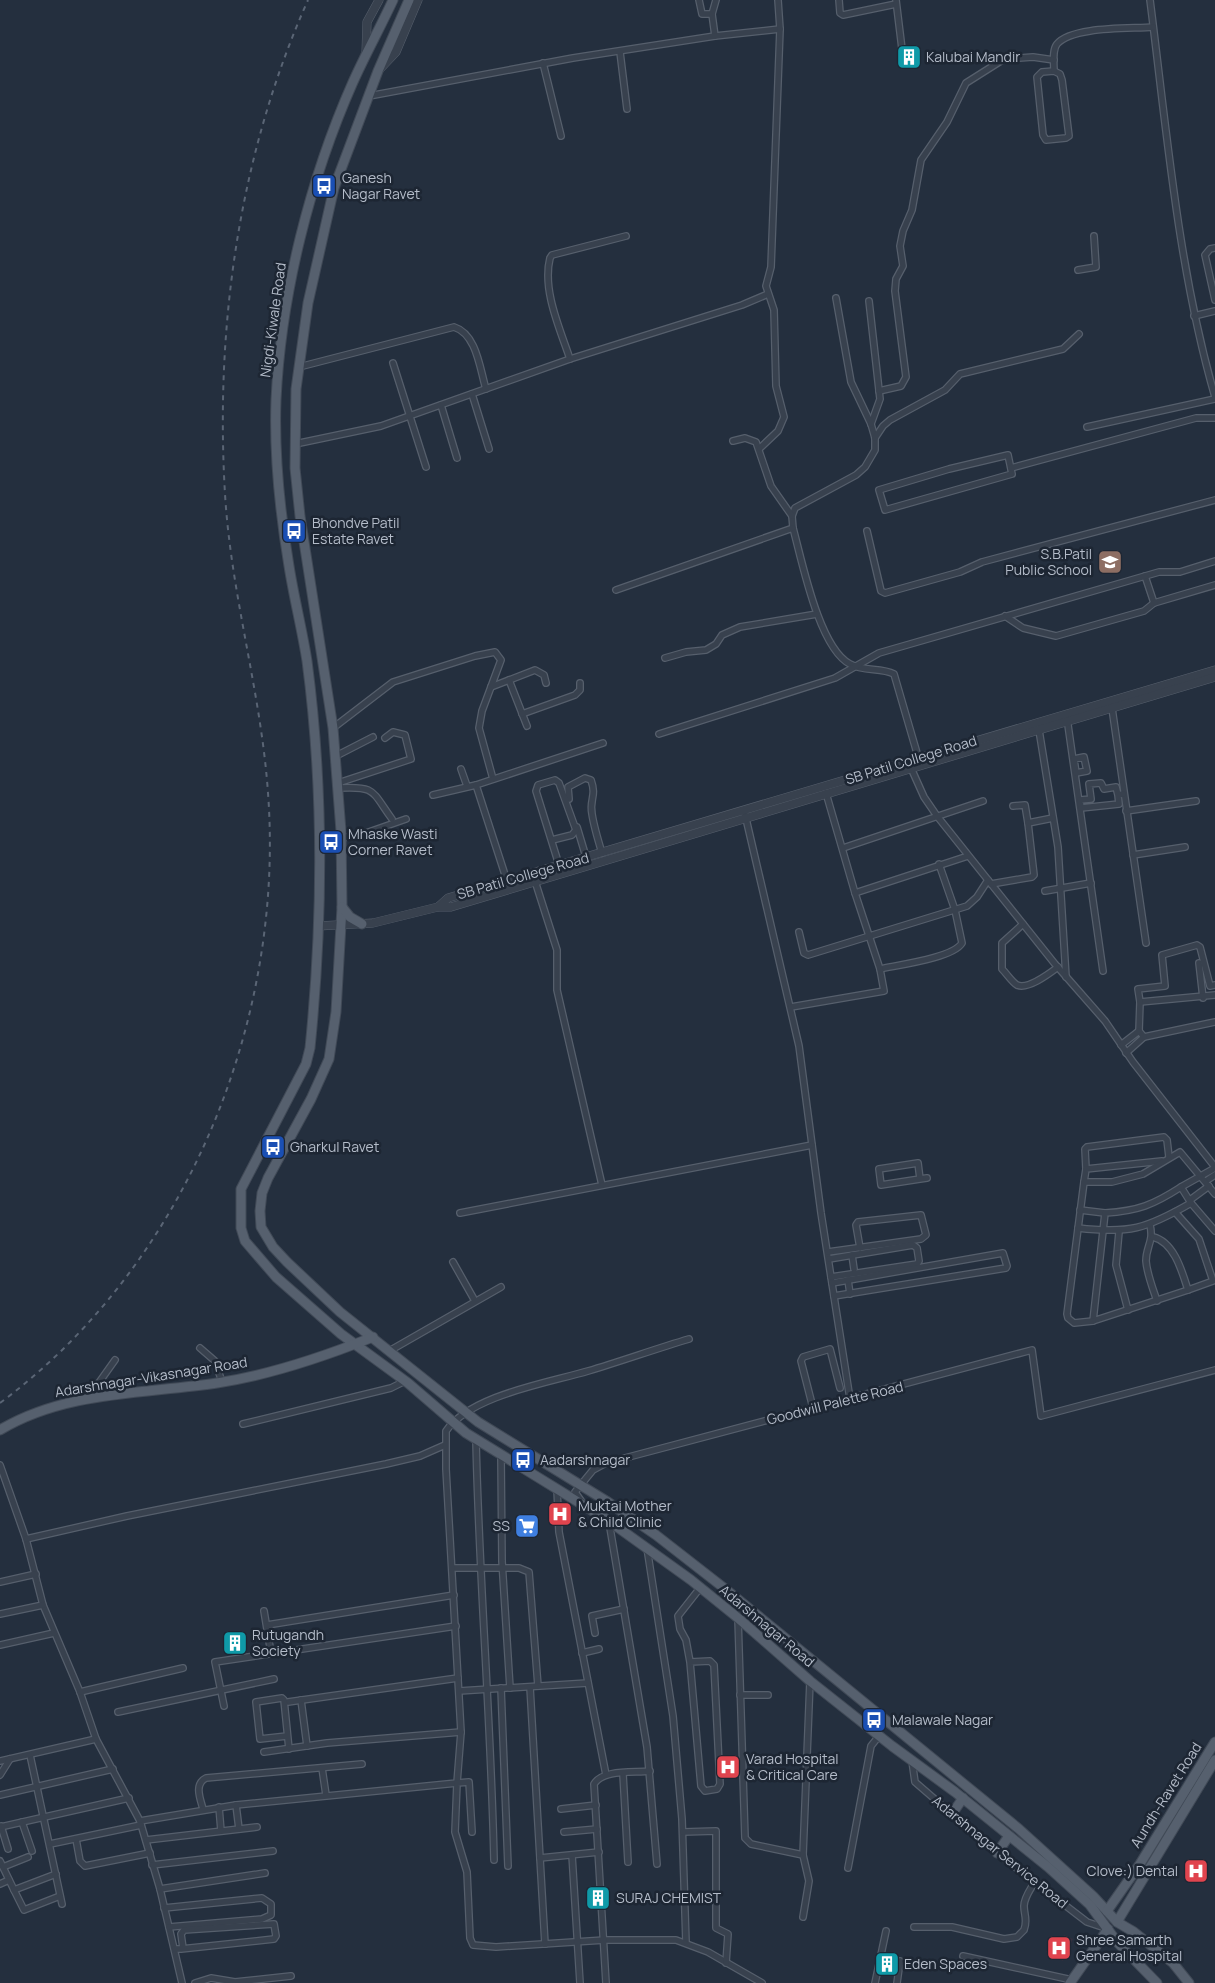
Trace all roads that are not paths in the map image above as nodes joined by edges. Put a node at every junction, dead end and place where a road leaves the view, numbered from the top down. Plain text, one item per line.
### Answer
1 (379, 0) edge
2 (393, 0) edge
3 (408, 0) edge
4 (418, 0) edge
5 (699, 0) edge
6 (716, 0) edge
7 (778, 0) edge
8 (839, 0) edge
9 (1150, 0) edge
10 (896, 2) edge
11 (887, 3) edge
12 (712, 14) junction
13 (1153, 27) junction
14 (780, 30) junction
15 (715, 36) junction
16 (902, 49) dead end
17 (620, 52) junction
18 (365, 58) junction
19 (1054, 60) junction
20 (543, 64) junction
21 (378, 71) junction
22 (1054, 72) junction
23 (369, 96) junction
24 (627, 109) dead end
25 (561, 136) dead end
26 (626, 236) dead end
27 (1094, 236) dead end
28 (1215, 248) edge
29 (1078, 270) dead end
30 (768, 294) junction
31 (836, 298) dead end
32 (1215, 300) edge
33 (869, 301) dead end
34 (1215, 311) edge
35 (1194, 316) junction
36 (1079, 334) dead end
37 (570, 359) junction
38 (393, 363) dead end
39 (299, 367) junction
40 (486, 389) junction
41 (879, 391) junction
42 (472, 394) junction
43 (1215, 398) edge
44 (441, 405) junction
45 (410, 416) junction
46 (1215, 418) edge
47 (871, 424) junction
48 (1087, 427) dead end
49 (876, 438) junction
50 (734, 441) dead end
51 (295, 444) junction
52 (760, 448) junction
53 (489, 449) dead end
54 (457, 458) dead end
55 (426, 467) dead end
56 (1010, 468) junction
57 (1215, 500) edge
58 (792, 516) junction
59 (793, 528) junction
60 (867, 531) dead end
61 (1215, 561) edge
62 (1145, 576) junction
63 (1215, 585) edge
64 (616, 590) dead end
65 (1154, 603) junction
66 (817, 614) junction
67 (1005, 616) junction
68 (666, 658) dead end
69 (858, 667) junction
70 (1215, 670) edge
71 (1215, 676) edge
72 (509, 680) junction
73 (546, 683) dead end
74 (580, 683) dead end
75 (491, 687) junction
76 (1112, 708) junction
77 (522, 714) junction
78 (1067, 717) junction
79 (527, 726) dead end
80 (333, 728) junction
81 (1039, 730) junction
82 (659, 734) dead end
83 (373, 737) dead end
84 (386, 738) dead end
85 (603, 743) dead end
86 (336, 756) junction
87 (919, 762) junction
88 (911, 768) junction
89 (461, 769) dead end
90 (492, 779) junction
91 (476, 785) junction
92 (338, 786) junction
93 (467, 786) junction
94 (826, 793) junction
95 (433, 795) dead end
96 (1120, 795) junction
97 (1080, 800) junction
98 (983, 801) dead end
99 (1196, 801) dead end
100 (1013, 806) dead end
101 (1081, 808) junction
102 (1126, 811) junction
103 (745, 814) junction
104 (937, 816) junction
105 (1054, 818) junction
106 (392, 819) dead end
107 (406, 819) dead end
108 (1028, 823) junction
109 (342, 838) junction
110 (552, 840) junction
111 (1185, 846) dead end
112 (842, 848) junction
113 (602, 853) junction
114 (1133, 855) junction
115 (968, 856) junction
116 (586, 857) junction
117 (939, 864) junction
118 (559, 865) junction
119 (507, 881) junction
120 (535, 881) junction
121 (989, 882) junction
122 (1091, 883) junction
123 (1062, 889) junction
124 (1045, 891) dead end
125 (855, 893) junction
126 (342, 907) junction
127 (438, 907) junction
128 (955, 910) junction
129 (362, 924) junction
130 (1023, 924) junction
131 (318, 926) junction
132 (342, 926) junction
133 (799, 932) dead end
134 (870, 937) junction
135 (1146, 943) dead end
136 (1199, 963) dead end
137 (1058, 967) junction
138 (880, 969) junction
139 (1104, 971) dead end
140 (1066, 977) junction
141 (1215, 985) edge
142 (1215, 995) edge
143 (1203, 998) junction
144 (1140, 1002) junction
145 (791, 1007) junction
146 (1215, 1022) edge
147 (1139, 1031) junction
148 (1144, 1037) junction
149 (1120, 1045) junction
150 (1126, 1053) junction
151 (812, 1145) junction
152 (1169, 1157) junction
153 (1162, 1161) junction
154 (1215, 1168) edge
155 (1086, 1169) junction
156 (1202, 1175) junction
157 (1215, 1175) edge
158 (924, 1179) joint
159 (1084, 1182) junction
160 (1207, 1184) junction
161 (602, 1185) junction
162 (1180, 1187) junction
163 (1215, 1194) edge
164 (1190, 1202) junction
165 (1080, 1210) junction
166 (1175, 1212) junction
167 (460, 1213) dead end
168 (1105, 1213) junction
169 (1150, 1225) junction
170 (1078, 1228) junction
171 (1104, 1231) junction
172 (1119, 1232) junction
173 (1215, 1232) edge
174 (1152, 1237) junction
175 (860, 1248) junction
176 (828, 1255) junction
177 (852, 1255) junction
178 (454, 1262) dead end
179 (1215, 1264) edge
180 (1208, 1266) junction
181 (854, 1269) dead end
182 (832, 1280) junction
183 (848, 1280) junction
184 (501, 1286) dead end
185 (1188, 1290) junction
186 (850, 1294) junction
187 (834, 1296) junction
188 (475, 1301) junction
189 (1157, 1301) junction
190 (1128, 1310) junction
191 (1093, 1321) junction
192 (373, 1337) junction
193 (690, 1339) dead end
194 (354, 1344) junction
195 (200, 1348) dead end
196 (391, 1350) junction
197 (115, 1360) dead end
198 (1215, 1370) edge
199 (405, 1381) junction
200 (222, 1382) junction
201 (840, 1388) dead end
202 (88, 1398) junction
203 (850, 1399) junction
204 (813, 1408) junction
205 (466, 1413) junction
206 (243, 1424) dead end
207 (454, 1424) junction
208 (0, 1430) edge
209 (476, 1440) junction
210 (445, 1445) junction
211 (501, 1456) junction
212 (0, 1465) edge
213 (580, 1484) junction
214 (557, 1489) junction
215 (586, 1508) junction
216 (609, 1522) junction
217 (26, 1539) junction
218 (647, 1548) junction
219 (453, 1568) junction
220 (480, 1568) junction
221 (502, 1568) junction
222 (36, 1574) junction
223 (0, 1582) edge
224 (700, 1588) junction
225 (454, 1595) junction
226 (43, 1605) junction
227 (746, 1606) junction
228 (624, 1609) junction
229 (264, 1611) dead end
230 (0, 1614) edge
231 (738, 1618) junction
232 (267, 1625) junction
233 (456, 1626) junction
234 (54, 1633) junction
235 (595, 1633) dead end
236 (0, 1645) edge
237 (599, 1649) dead end
238 (271, 1653) junction
239 (582, 1653) junction
240 (690, 1662) junction
241 (183, 1668) dead end
242 (458, 1678) junction
243 (274, 1679) dead end
244 (810, 1681) junction
245 (588, 1683) junction
246 (538, 1686) junction
247 (530, 1687) junction
248 (488, 1688) junction
249 (501, 1688) junction
250 (510, 1688) junction
251 (221, 1691) junction
252 (459, 1691) junction
253 (80, 1692) junction
254 (740, 1695) junction
255 (768, 1695) dead end
256 (301, 1700) junction
257 (288, 1702) dead end
258 (224, 1706) dead end
259 (118, 1712) dead end
260 (461, 1732) junction
261 (287, 1736) junction
262 (880, 1736) junction
263 (96, 1739) junction
264 (1215, 1742) edge
265 (307, 1746) junction
266 (288, 1749) junction
267 (264, 1752) dead end
268 (30, 1755) junction
269 (10, 1759) junction
270 (912, 1759) junction
271 (1215, 1760) edge
272 (0, 1761) edge
273 (362, 1764) dead end
274 (322, 1768) junction
275 (113, 1769) junction
276 (650, 1771) junction
277 (623, 1774) junction
278 (606, 1775) junction
279 (0, 1776) edge
280 (457, 1783) junction
281 (38, 1788) junction
282 (0, 1795) edge
283 (326, 1795) junction
284 (129, 1798) junction
285 (963, 1798) junction
286 (236, 1805) junction
287 (596, 1806) junction
288 (219, 1807) junction
289 (203, 1809) junction
290 (561, 1809) dead end
291 (952, 1814) junction
292 (44, 1817) junction
293 (22, 1822) junction
294 (141, 1823) junction
295 (1, 1827) edge
296 (256, 1827) dead end
297 (239, 1829) junction
298 (597, 1829) junction
299 (221, 1831) junction
300 (472, 1832) dead end
301 (564, 1832) dead end
302 (682, 1832) junction
303 (1009, 1836) junction
304 (76, 1839) junction
305 (146, 1840) junction
306 (50, 1844) junction
307 (8, 1849) dead end
308 (273, 1851) dead end
309 (599, 1852) junction
310 (150, 1854) junction
311 (997, 1854) junction
312 (572, 1855) junction
313 (803, 1855) junction
314 (540, 1858) junction
315 (494, 1860) dead end
316 (628, 1862) dead end
317 (1, 1864) edge
318 (657, 1864) dead end
319 (152, 1865) junction
320 (508, 1866) dead end
321 (848, 1868) dead end
322 (265, 1873) dead end
323 (56, 1874) junction
324 (9, 1880) junction
325 (1034, 1883) junction
326 (0, 1884) edge
327 (160, 1889) junction
328 (14, 1890) junction
329 (60, 1896) junction
330 (62, 1904) dead end
331 (164, 1908) junction
332 (1107, 1911) junction
333 (803, 1917) dead end
334 (1117, 1922) junction
335 (168, 1927) junction
336 (914, 1927) dead end
337 (1108, 1929) junction
338 (886, 1932) dead end
339 (605, 1940) junction
340 (686, 1942) junction
341 (577, 1943) junction
342 (546, 1944) junction
343 (183, 1948) junction
344 (174, 1949) junction
345 (963, 1956) dead end
346 (900, 1961) dead end
347 (726, 1962) junction
348 (291, 1976) dead end
349 (1071, 1981) edge
350 (182, 1983) edge
351 (195, 1983) edge
352 (580, 1983) edge
353 (606, 1983) edge
354 (762, 1983) edge
355 (875, 1983) edge
356 (897, 1983) edge
357 (1157, 1983) edge
358 (1188, 1983) edge

1 - 18 street
2 - 18 main road, Nigdi-Kiwale Road
3 - 21 main road
4 - 21 street
5 - 12 street
6 - 12 street
7 - 14 street
8 - 11 street
9 - 13 street
10 - 11 street
10 - 16 street
12 - 15 street
13 - 19 street
13 - 35 street
14 - 15 street
14 - 30 street
15 - 17 street
17 - 20 street
17 - 24 street
18 - 131 main road, Nigdi-Kiwale Road
19 - 22 street
19 - 41 street
20 - 23 street
20 - 25 street
21 - 23 main road
22 - 22 street
23 - 39 main road
26 - 37 street
27 - 29 street
28 - 32 street
30 - 37 street
30 - 52 street
31 - 47 street
33 - 41 street
34 - 35 street
35 - 43 street
36 - 49 street
37 - 40 street
38 - 45 street
39 - 40 street
39 - 51 main road
40 - 42 street
41 - 47 street
42 - 44 street
42 - 53 street
43 - 48 street
44 - 45 street
44 - 54 street
45 - 51 street
45 - 55 street
46 - 56 street
47 - 49 street
49 - 58 street
50 - 52 street
51 - 80 main road, Adarshnagar Road
52 - 58 street
56 - 56 street
57 - 60 street
58 - 59 street
59 - 64 street
59 - 66 street
61 - 62 street
62 - 65 street
62 - 67 street
63 - 65 street
65 - 67 street
66 - 68 street
66 - 69 street
67 - 69 street
69 - 82 street
69 - 87 street
70 - 78 street, SB Patil College Road
71 - 76 street, SB Patil College Road
72 - 73 street
72 - 75 street
72 - 77 street
74 - 77 street
75 - 80 street
75 - 90 street
76 - 78 street, SB Patil College Road
76 - 96 street
77 - 79 street
78 - 81 street, SB Patil College Road
78 - 87 street, SB Patil College Road
78 - 97 street
80 - 86 main road, Adarshnagar Road
81 - 87 street, SB Patil College Road
81 - 105 street
83 - 86 street
84 - 92 street
85 - 90 street
86 - 92 main road, Adarshnagar Road
87 - 88 street, SB Patil College Road
87 - 103 street, SB Patil College Road
88 - 94 street, SB Patil College Road
88 - 104 street
89 - 93 street
90 - 91 street
91 - 93 street
91 - 119 street
92 - 106 street
92 - 109 main road, Adarshnagar Road
93 - 95 street
94 - 103 street, SB Patil College Road
94 - 112 street
96 - 97 street
96 - 101 street
96 - 102 street
97 - 101 street
98 - 104 street
99 - 102 street
100 - 108 street
101 - 122 street
102 - 114 street
103 - 113 street, SB Patil College Road
103 - 120 street, SB Patil College Road
103 - 145 street
104 - 112 street
104 - 115 street
105 - 108 street
105 - 123 street
107 - 109 street
108 - 121 street
109 - 126 main road, Adarshnagar Road
110 - 110 street
110 - 118 street
111 - 114 street
112 - 125 street
113 - 116 street, SB Patil College Road
113 - 116 street
114 - 135 street
115 - 117 street
115 - 121 street
116 - 118 street, SB Patil College Road
117 - 125 street
117 - 128 street
118 - 119 street, SB Patil College Road
119 - 127 street, SB Patil College Road
120 - 127 street, SB Patil College Road
120 - 161 street
121 - 128 street
121 - 130 street
122 - 123 street
122 - 139 street
123 - 124 street
123 - 140 street
125 - 134 street
126 - 129 main road
126 - 132 main road, Adarshnagar Road
127 - 129 street
128 - 134 street
128 - 138 street
129 - 132 street
130 - 137 street
130 - 137 street
131 - 132 street
131 - 194 main road, Nigdi-Kiwale Road
132 - 192 main road, Adarshnagar Road
133 - 134 street
134 - 138 street
136 - 143 street
137 - 140 street
138 - 145 street
140 - 149 street
141 - 144 street
142 - 143 street
143 - 144 street
144 - 147 street
145 - 151 street
146 - 148 street
147 - 148 street
147 - 149 street
148 - 150 street
149 - 150 street
150 - 154 street
151 - 161 street
151 - 176 street
152 - 153 street
152 - 155 street
152 - 156 street
153 - 155 street
153 - 159 street
154 - 156 street
155 - 159 street
156 - 160 street
156 - 162 street
157 - 160 street
158 - 158 street
159 - 165 street
160 - 163 street
160 - 164 street
161 - 167 street
162 - 164 street
162 - 168 street
164 - 166 street
164 - 173 street
165 - 168 street
165 - 170 street
166 - 169 street
166 - 180 street
168 - 171 street
169 - 172 street
169 - 174 street
170 - 171 street
170 - 191 street
171 - 172 street
171 - 191 street
172 - 190 street
174 - 185 street
174 - 189 street
175 - 175 street
175 - 176 street
176 - 177 street
176 - 182 street
177 - 181 street
177 - 182 street
178 - 188 street
179 - 180 street
180 - 185 street
182 - 183 street
182 - 187 street
183 - 186 street
183 - 186 street
184 - 188 street
185 - 189 street
186 - 187 street
187 - 203 street
188 - 196 street
189 - 190 street
190 - 191 street
192 - 194 main road, Adarshnagar-Vikasnagar Road
192 - 196 main road, Adarshnagar Road
193 - 205 street
194 - 199 main road, Adarshnagar Road
194 - 200 main road, Adarshnagar-Vikasnagar Road
195 - 200 street
196 - 205 main road, Adarshnagar Road
197 - 202 street
198 - 203 street, Goodwill Palette Road
199 - 206 street
199 - 207 main road, Adarshnagar Road
200 - 202 main road, Adarshnagar-Vikasnagar Road
201 - 204 street
202 - 208 main road, Adarshnagar-Vikasnagar Road
203 - 204 street, Goodwill Palette Road
204 - 213 street, Goodwill Palette Road
205 - 207 street
205 - 213 main road, Adarshnagar Road
207 - 209 main road, Adarshnagar Road
207 - 210 street
209 - 211 main road, Adarshnagar Road
209 - 220 street
210 - 217 street
210 - 219 street
211 - 214 main road, Adarshnagar Road
211 - 221 street
212 - 217 street
213 - 215 street
213 - 227 main road, Adarshnagar Road
214 - 215 main road, Adarshnagar Road
214 - 239 street
215 - 216 main road, Adarshnagar Road
216 - 218 main road, Adarshnagar Road
216 - 228 street
217 - 222 street
218 - 224 main road, Adarshnagar Road
218 - 302 street
219 - 220 street
219 - 225 street
220 - 221 street
220 - 248 street
221 - 246 street
221 - 250 street
222 - 223 street
222 - 226 street
224 - 231 main road, Adarshnagar Road
224 - 240 street
225 - 232 street
225 - 233 street
226 - 230 street
226 - 234 street
227 - 231 street
227 - 332 main road, Adarshnagar Road
228 - 235 street
228 - 276 street
229 - 232 street
231 - 244 main road, Adarshnagar Road
231 - 254 street
232 - 238 street
233 - 238 street
233 - 242 street
234 - 236 street
234 - 253 street
237 - 239 street
238 - 251 street
239 - 245 street
240 - 240 street
241 - 253 street
242 - 252 street
242 - 256 street
243 - 251 street
244 - 262 main road, Adarshnagar Road
244 - 313 street
245 - 246 street
245 - 278 street
246 - 247 street
247 - 250 street
247 - 314 street
248 - 249 street
248 - 252 street
248 - 315 street
249 - 250 street
249 - 320 street
251 - 258 street
251 - 259 street
252 - 260 street
253 - 263 street
254 - 255 street
254 - 313 street
256 - 257 street
256 - 265 street
260 - 265 street
260 - 280 street
261 - 261 street
261 - 266 street
262 - 270 main road, Adarshnagar Road
262 - 321 street
263 - 268 street
263 - 275 street
264 - 332 main road, Aundh-Ravet Road
265 - 266 street
266 - 267 street
268 - 269 street
268 - 281 street
269 - 272 street
269 - 279 street
270 - 285 main road, Adarshnagar Road
270 - 291 street, Adarshnagar Service Road
271 - 334 main road, Aundh-Ravet Road
273 - 274 street
274 - 283 street
274 - 289 street
275 - 281 street
275 - 284 street
276 - 277 street
276 - 318 street
277 - 278 street
277 - 316 street
278 - 287 street
280 - 283 street
280 - 300 street
280 - 342 street
281 - 282 street
281 - 292 street
283 - 286 street
284 - 292 street
284 - 294 street
285 - 291 main road
285 - 303 main road, Adarshnagar Road
286 - 288 street
286 - 297 street
287 - 290 street
287 - 298 street
288 - 289 street
288 - 299 street
289 - 294 street
291 - 311 street, Adarshnagar Service Road
292 - 293 street
292 - 306 street
293 - 295 street
293 - 317 street
294 - 304 street
294 - 305 street
295 - 307 street
296 - 297 street
297 - 299 street
298 - 301 street
298 - 309 street
299 - 305 street
302 - 340 street
302 - 347 street
303 - 311 main road
303 - 337 main road, Adarshnagar Road
304 - 306 street
304 - 310 street
305 - 310 street
306 - 323 street
308 - 319 street
309 - 312 street
309 - 339 street
310 - 319 street
311 - 325 street, Adarshnagar Service Road
312 - 314 street
312 - 341 street
313 - 333 street
314 - 342 street
317 - 324 street
319 - 327 street
322 - 327 street
323 - 328 street
323 - 329 street
324 - 326 street
324 - 328 street
325 - 336 street
325 - 337 street, Adarshnagar Service Road
327 - 331 street
328 - 329 street
329 - 330 street
331 - 335 street
331 - 335 street
332 - 334 main road, Adarshnagar Road
334 - 358 main road, Adarshnagar Road
335 - 344 street
337 - 349 main road
337 - 357 main road, Adarshnagar Road
338 - 355 street
339 - 340 street
339 - 341 street
339 - 353 street
340 - 347 street
341 - 342 street
341 - 352 street
343 - 343 street
343 - 344 street
344 - 350 street
345 - 349 street
346 - 356 street
347 - 354 street
348 - 351 street

